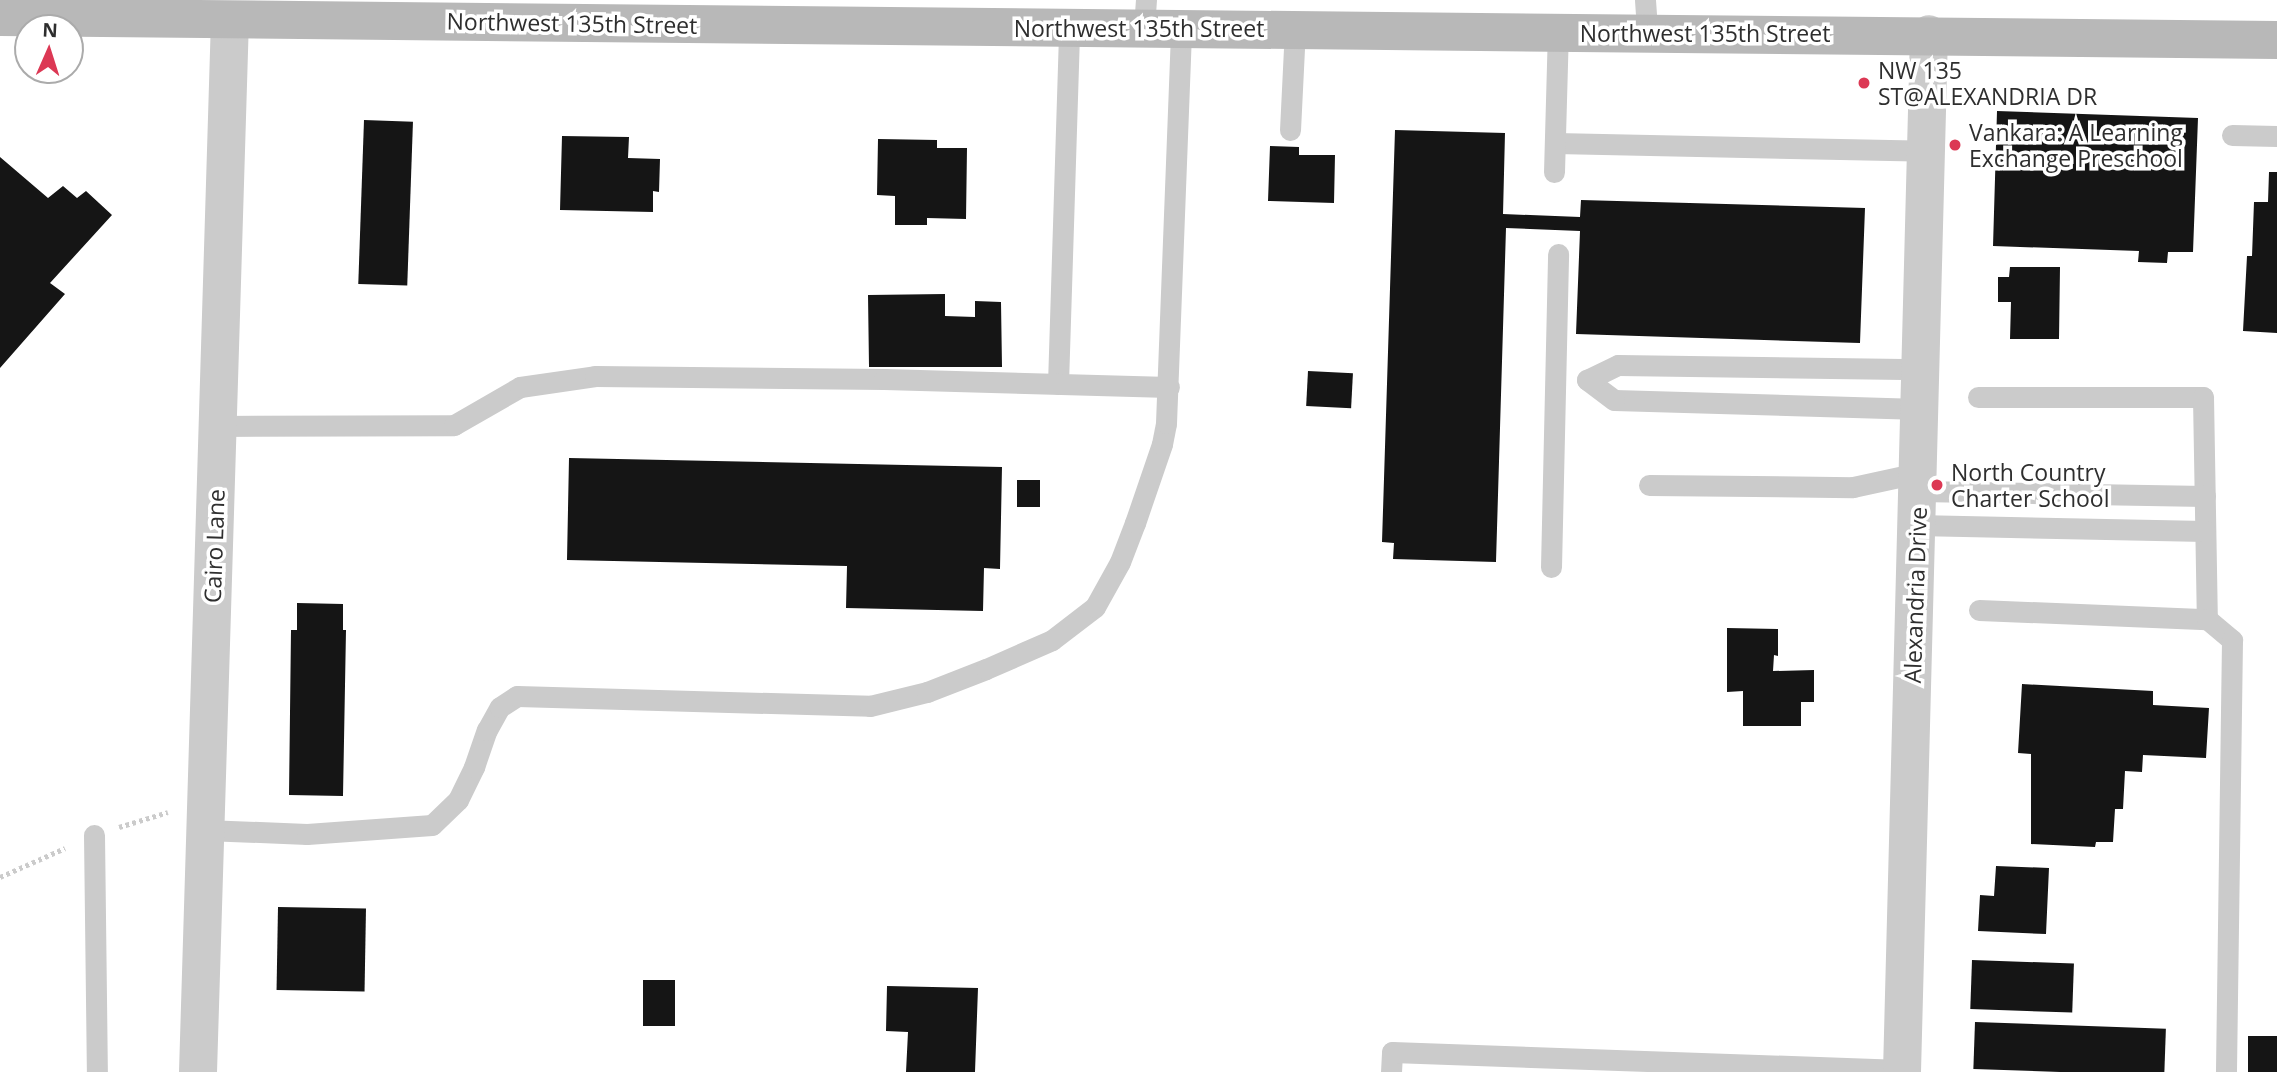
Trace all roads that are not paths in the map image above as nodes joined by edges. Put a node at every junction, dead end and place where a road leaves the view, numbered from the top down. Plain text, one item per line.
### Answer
1 (398, 11) edge
2 (678, 12) edge
3 (1646, 16) edge
4 (0, 17) edge
5 (1157, 19) edge
6 (230, 20) junction
7 (1069, 27) junction
8 (1295, 29) junction
9 (1558, 32) junction
10 (1929, 34) junction
11 (2277, 40) edge
12 (1290, 130) dead end
13 (2232, 135) dead end
14 (2277, 136) edge
15 (1555, 143) junction
16 (1927, 151) junction
17 (1554, 172) dead end
18 (1559, 254) dead end
19 (1921, 369) junction
20 (1556, 379) junction
21 (1587, 380) junction
22 (1058, 384) junction
23 (1169, 387) junction
24 (1978, 397) dead end
25 (1920, 409) junction
26 (217, 426) junction
27 (1649, 485) dead end
28 (1917, 496) junction
29 (2205, 496) junction
30 (2205, 531) junction
31 (1552, 566) dead end
32 (1979, 610) dead end
33 (2207, 619) junction
34 (205, 830) junction
35 (94, 835) dead end
36 (1902, 1071) edge
37 (97, 1072) edge
38 (198, 1072) edge
39 (1391, 1072) edge
40 (2226, 1072) edge

1 - 2 main road, Northwest 135th Street
1 - 6 main road, Northwest 135th Street
2 - 7 main road, Northwest 135th Street
3 - 9 main road, Northwest 135th Street
3 - 10 main road, Northwest 135th Street
4 - 6 main road, Northwest 135th Street
5 - 7 main road, Northwest 135th Street
5 - 8 main road, Northwest 135th Street
5 - 23 lane
6 - 26 street, Cairo Lane
7 - 22 lane
8 - 9 main road, Northwest 135th Street
8 - 12 lane
9 - 15 lane
10 - 11 main road, Northwest 135th Street
10 - 16 street, Alexandria Drive
13 - 14 lane
15 - 16 lane
15 - 17 lane
16 - 19 street, Alexandria Drive
18 - 20 lane
19 - 21 lane
19 - 25 street, Alexandria Drive
20 - 21 lane
20 - 31 lane
21 - 25 lane
22 - 23 lane
22 - 26 lane
23 - 34 lane
24 - 29 lane
25 - 28 street, Alexandria Drive
26 - 34 street, Cairo Lane
27 - 28 lane
28 - 29 lane
28 - 30 lane
28 - 36 street, Alexandria Drive
29 - 30 lane
30 - 33 lane
32 - 33 lane
33 - 40 lane
34 - 38 street, Cairo Lane
35 - 37 lane
36 - 39 lane

